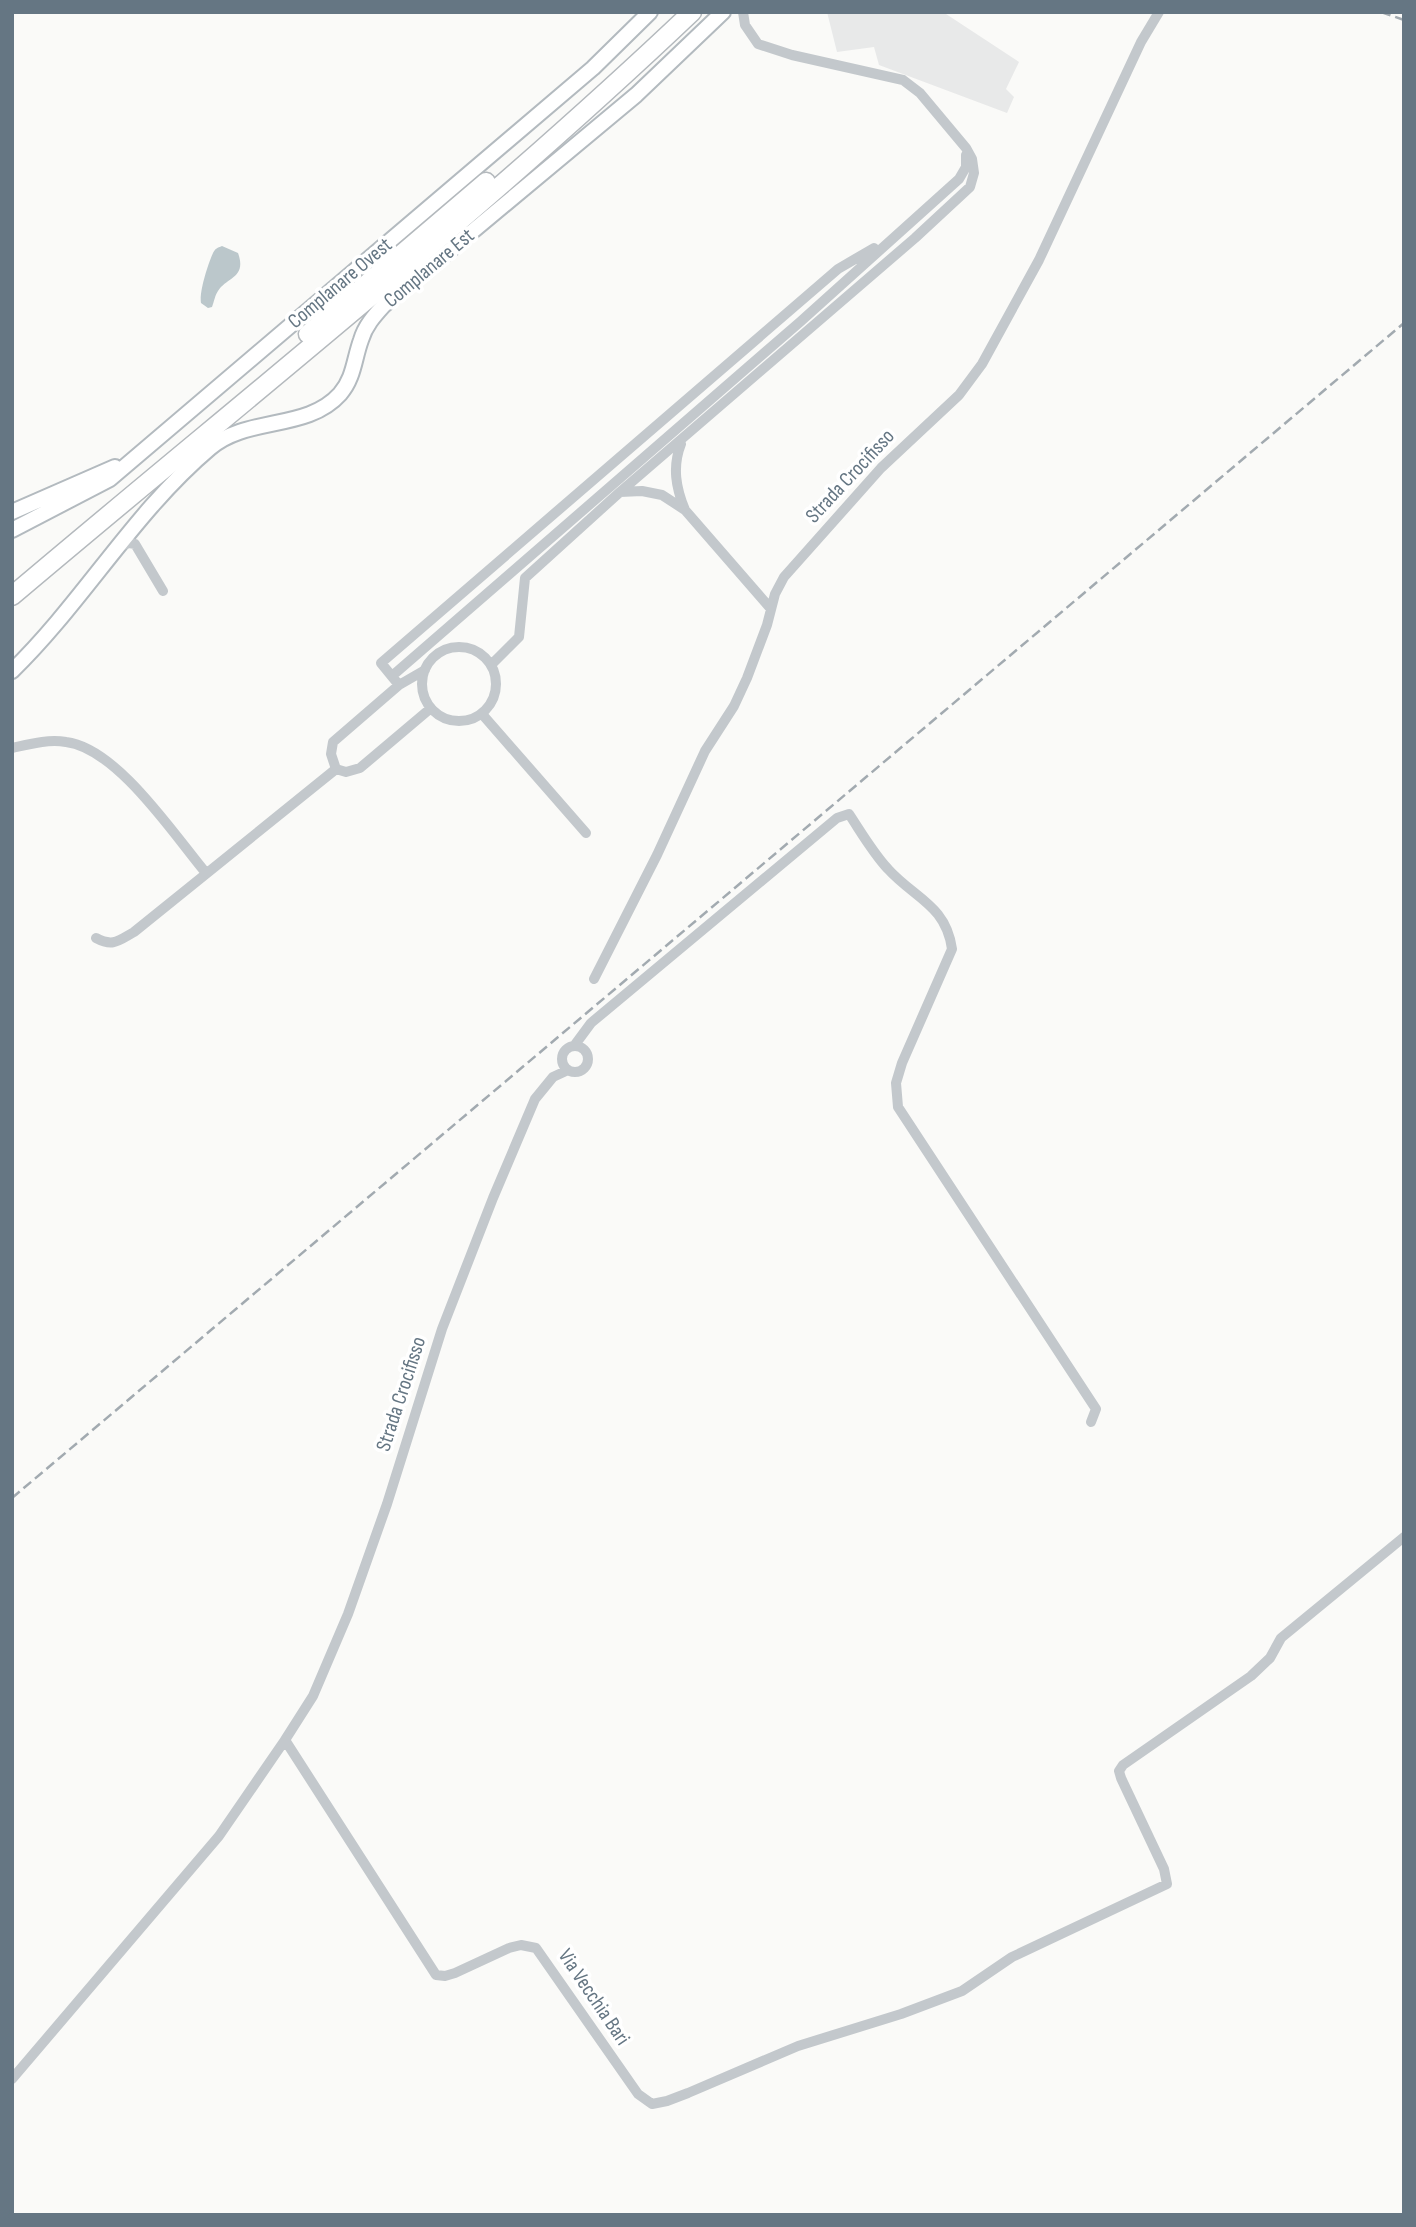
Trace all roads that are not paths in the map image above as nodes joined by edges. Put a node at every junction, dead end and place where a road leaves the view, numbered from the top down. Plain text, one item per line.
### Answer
1 (650, 12) edge
2 (677, 12) edge
3 (692, 12) edge
4 (723, 12) edge
5 (743, 12) edge
6 (1159, 12) edge
7 (965, 148) junction
8 (893, 237) junction
9 (683, 440) junction
10 (130, 462) junction
11 (620, 492) junction
12 (685, 510) junction
13 (12, 512) edge
14 (12, 530) edge
15 (120, 546) junction
16 (12, 583) edge
17 (163, 592) dead end
18 (12, 596) edge
19 (771, 609) junction
20 (29, 654) junction
21 (12, 660) edge
22 (491, 665) junction
23 (425, 670) junction
24 (12, 671) edge
25 (392, 676) junction
26 (399, 685) junction
27 (431, 708) junction
28 (482, 714) junction
29 (12, 748) edge
30 (336, 769) junction
31 (586, 833) dead end
32 (206, 873) junction
33 (96, 938) dead end
34 (594, 979) dead end
35 (592, 1023) junction
36 (574, 1046) junction
37 (587, 1055) junction
38 (562, 1060) junction
39 (568, 1070) junction
40 (541, 1090) junction
41 (1091, 1422) dead end
42 (1404, 1537) edge
43 (285, 1741) junction
44 (12, 2078) edge

1 - 10 main road, Complanare Ovest
2 - 16 highway
3 - 18 highway
4 - 15 main road, Complanare Est
5 - 7 street
6 - 19 street, Strada Crocifisso
7 - 8 street
7 - 9 street
8 - 25 street
8 - 25 street
9 - 11 street
9 - 12 street
10 - 13 main road
10 - 14 main road, Complanare Ovest
11 - 12 street
11 - 22 street
12 - 19 street
15 - 17 street
15 - 20 main road, Complanare Est
19 - 34 street, Strada Crocifisso
20 - 21 main road
20 - 24 main road, Complanare Est
22 - 23 street
22 - 28 street
23 - 26 street
23 - 27 street
25 - 26 street
26 - 30 street
27 - 28 street
27 - 30 street
28 - 31 street
29 - 32 street
30 - 32 street
32 - 33 street
35 - 36 street
35 - 37 street
35 - 41 street
36 - 37 street
36 - 38 street
37 - 39 street
38 - 39 street
38 - 40 street
39 - 40 street, Strada Crocifisso
40 - 43 street, Strada Crocifisso
42 - 43 street, Via Vecchia Bari
43 - 44 street

